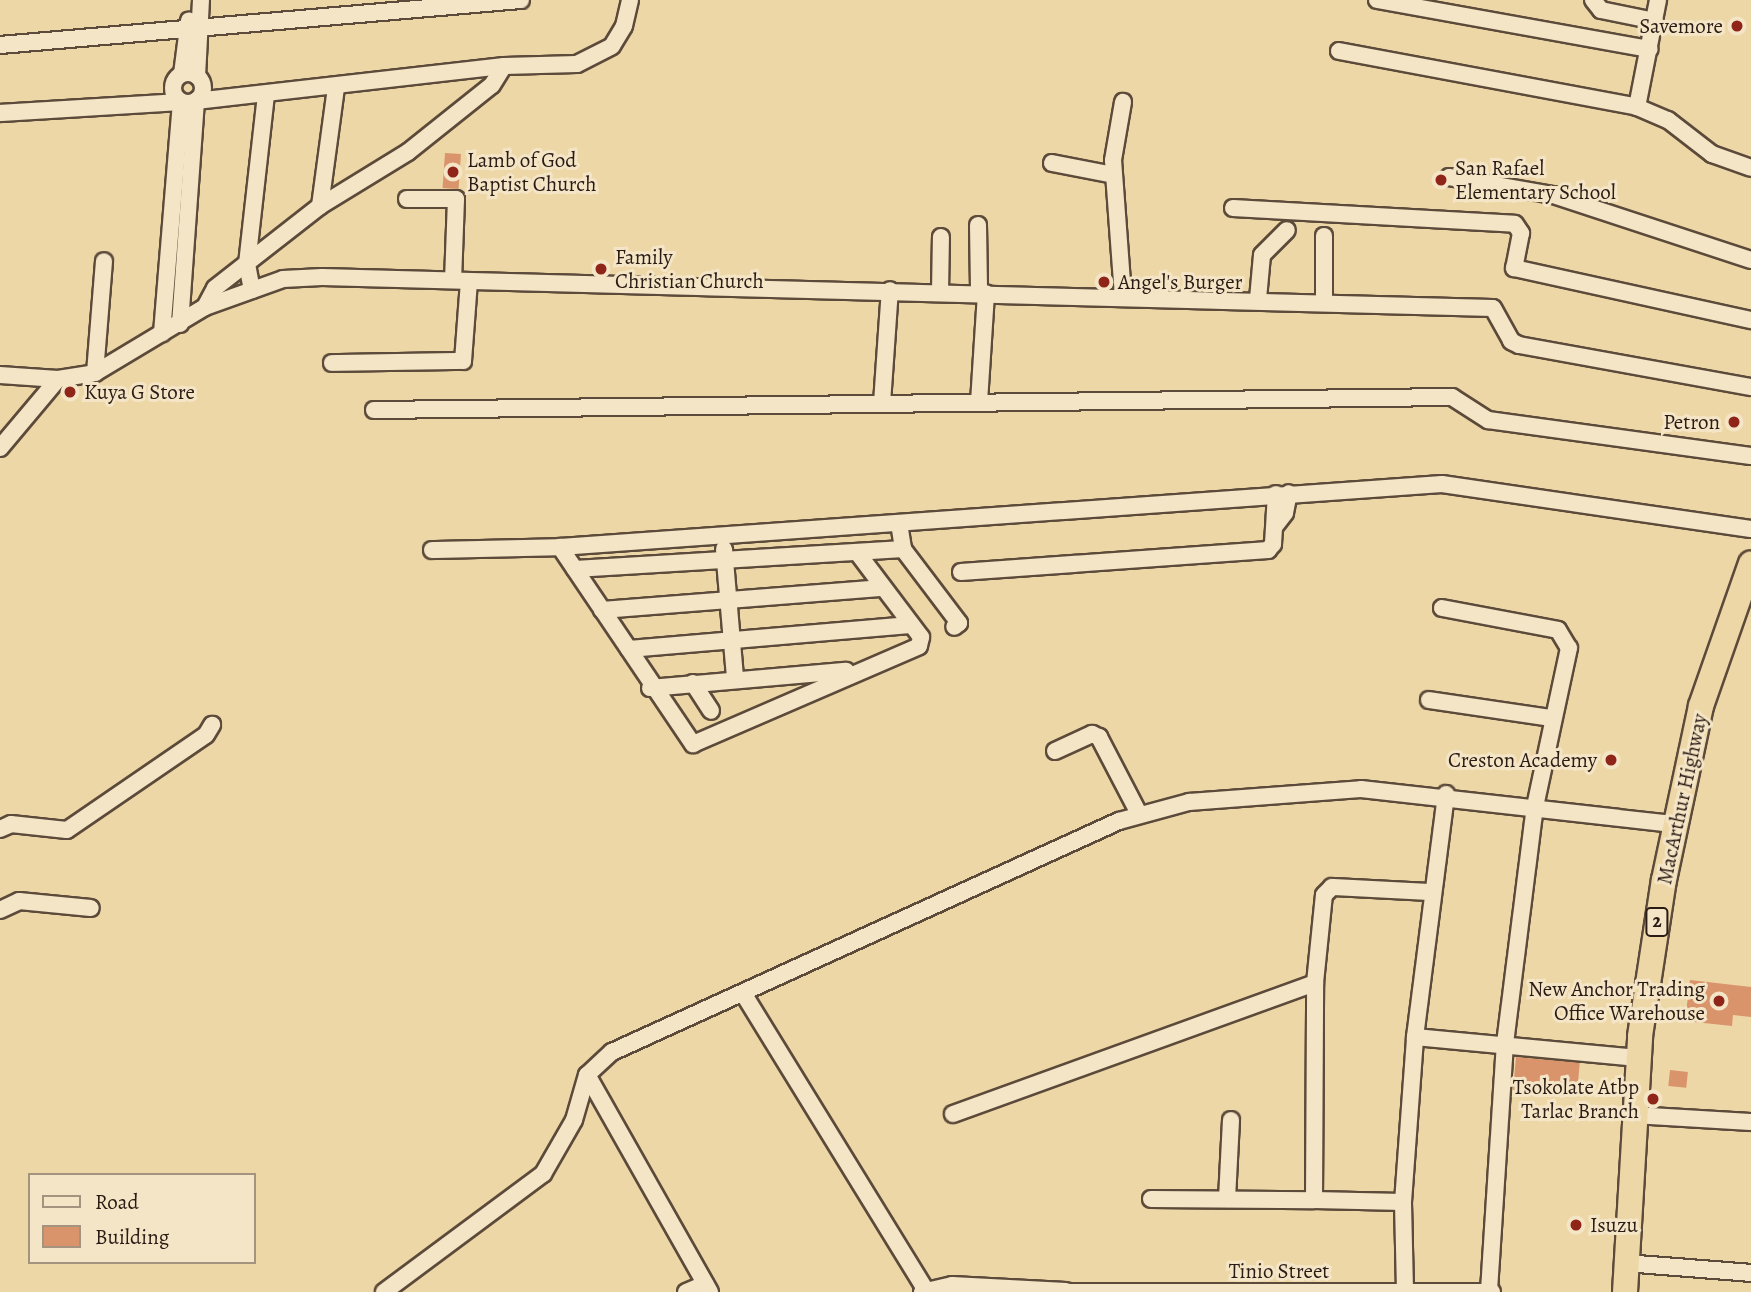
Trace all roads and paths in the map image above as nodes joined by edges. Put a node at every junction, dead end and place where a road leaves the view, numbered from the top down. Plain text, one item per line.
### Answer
1 (190, 0) edge
2 (201, 0) edge
3 (521, 0) edge
4 (630, 0) edge
5 (1377, 0) edge
6 (1593, 0) edge
7 (1658, 0) edge
8 (1655, 21) junction
9 (193, 27) junction
10 (0, 45) edge
11 (1650, 49) junction
12 (1339, 51) dead end
13 (504, 66) junction
14 (190, 75) junction
15 (336, 88) junction
16 (266, 94) junction
17 (189, 102) junction
18 (1123, 103) dead end
19 (1637, 107) junction
20 (0, 113) edge
21 (1052, 163) dead end
22 (1751, 168) edge
23 (1114, 175) junction
24 (1450, 177) dead end
25 (407, 199) dead end
26 (320, 206) junction
27 (1233, 208) dead end
28 (978, 225) dead end
29 (1287, 230) dead end
30 (1324, 236) dead end
31 (941, 237) dead end
32 (1751, 260) edge
33 (104, 261) dead end
34 (247, 264) junction
35 (461, 280) junction
36 (252, 290) junction
37 (891, 290) junction
38 (940, 292) junction
39 (983, 293) junction
40 (1123, 296) junction
41 (1258, 299) junction
42 (1324, 302) junction
43 (205, 307) junction
44 (1751, 320) edge
45 (180, 324) junction
46 (162, 333) junction
47 (332, 363) dead end
48 (95, 373) junction
49 (0, 375) edge
50 (58, 379) junction
51 (1751, 387) edge
52 (979, 402) junction
53 (883, 403) junction
54 (374, 410) dead end
55 (0, 448) edge
56 (1751, 457) edge
57 (1283, 494) junction
58 (900, 523) junction
59 (1751, 529) edge
60 (723, 536) junction
61 (560, 547) junction
62 (903, 549) junction
63 (432, 550) dead end
64 (857, 552) junction
65 (725, 559) junction
66 (1751, 563) edge
67 (575, 569) junction
68 (961, 572) dead end
69 (883, 588) junction
70 (729, 600) junction
71 (1442, 608) dead end
72 (602, 610) junction
73 (911, 625) junction
74 (954, 627) dead end
75 (732, 637) junction
76 (629, 649) junction
77 (857, 671) junction
78 (735, 678) junction
79 (693, 683) junction
80 (650, 688) junction
81 (1429, 700) dead end
82 (711, 711) dead end
83 (1551, 718) junction
84 (212, 725) dead end
85 (1055, 751) dead end
86 (1446, 794) junction
87 (1535, 806) junction
88 (1139, 814) junction
89 (1675, 824) junction
90 (0, 830) edge
91 (1432, 892) junction
92 (91, 908) dead end
93 (0, 911) edge
94 (1315, 983) junction
95 (743, 993) junction
96 (1415, 1037) junction
97 (1504, 1043) junction
98 (1638, 1058) junction
99 (587, 1075) junction
100 (953, 1114) dead end
101 (1633, 1115) junction
102 (1231, 1120) dead end
103 (1751, 1122) edge
104 (1151, 1199) dead end
105 (1227, 1199) junction
106 (1314, 1200) junction
107 (1403, 1202) junction
108 (1625, 1263) junction
109 (1751, 1273) edge
110 (707, 1288) edge
111 (989, 1289) edge
112 (924, 1291) edge
113 (1066, 1291) edge
114 (1405, 1291) edge
115 (384, 1292) edge
116 (686, 1292) edge
117 (1174, 1292) edge
118 (1358, 1292) edge
119 (1490, 1292) edge
120 (1625, 1292) edge

1 - 9 street
2 - 9 street
3 - 9 street
4 - 13 street
5 - 11 street
6 - 8 street
7 - 8 street
8 - 11 street
9 - 10 street
9 - 14 street
11 - 19 street
12 - 19 street
13 - 15 street
13 - 26 street
14 - 17 street
14 - 17 street
15 - 16 street
15 - 26 street
16 - 17 street
16 - 34 street
17 - 20 street
17 - 45 street
17 - 46 street
18 - 23 street
19 - 22 street
21 - 23 street
23 - 40 street
24 - 32 street
25 - 35 street
26 - 34 street
27 - 44 street
28 - 39 street
29 - 41 street
30 - 42 street
31 - 38 street
33 - 48 street
34 - 36 street
34 - 43 street
35 - 36 street
35 - 37 street
35 - 47 street
36 - 43 street
37 - 38 street
37 - 53 street
38 - 39 street
39 - 40 street
39 - 52 street
40 - 41 street
41 - 42 street
42 - 51 street
43 - 45 street
45 - 46 street
46 - 48 street
48 - 50 street
49 - 50 street
50 - 55 street
52 - 53 street
52 - 56 street
53 - 54 street
57 - 58 street
57 - 59 street
57 - 68 street
58 - 60 street
58 - 62 street
60 - 61 street
60 - 65 street
61 - 63 street
61 - 67 street
62 - 64 street
62 - 74 street
64 - 65 street
64 - 69 street
65 - 67 street
65 - 70 street
66 - 89 highway, MacArthur Highway / 2
67 - 72 street
69 - 70 street
69 - 73 street
70 - 72 street
70 - 75 street
71 - 83 street
72 - 76 street
73 - 75 street
73 - 77 street
75 - 76 street
75 - 78 street
76 - 80 street
77 - 78 street
77 - 80 street
78 - 79 street
79 - 80 street
79 - 82 street
81 - 83 street
83 - 87 street
84 - 90 street
85 - 88 street
86 - 87 street
86 - 88 street
86 - 91 street
87 - 89 street
87 - 97 street
88 - 95 street
89 - 98 highway, MacArthur Highway / 2
91 - 94 street
91 - 96 street
92 - 93 street
94 - 100 street
94 - 106 street
95 - 99 street
95 - 112 street
96 - 97 street
96 - 107 street
97 - 98 street
97 - 119 street
98 - 101 highway, MacArthur Highway / 2
99 - 110 street
99 - 115 street
101 - 103 street
101 - 108 highway, MacArthur Highway / 2
102 - 105 street
104 - 105 street
105 - 106 street
106 - 107 street
107 - 114 street
108 - 109 street
108 - 120 highway, MacArthur Highway / 2
110 - 116 street
111 - 112 street, Tinio Street
111 - 113 street, Tinio Street
113 - 117 street, Tinio Street
114 - 118 street, Tinio Street
114 - 119 street, Tinio Street
117 - 118 street, Tinio Street

